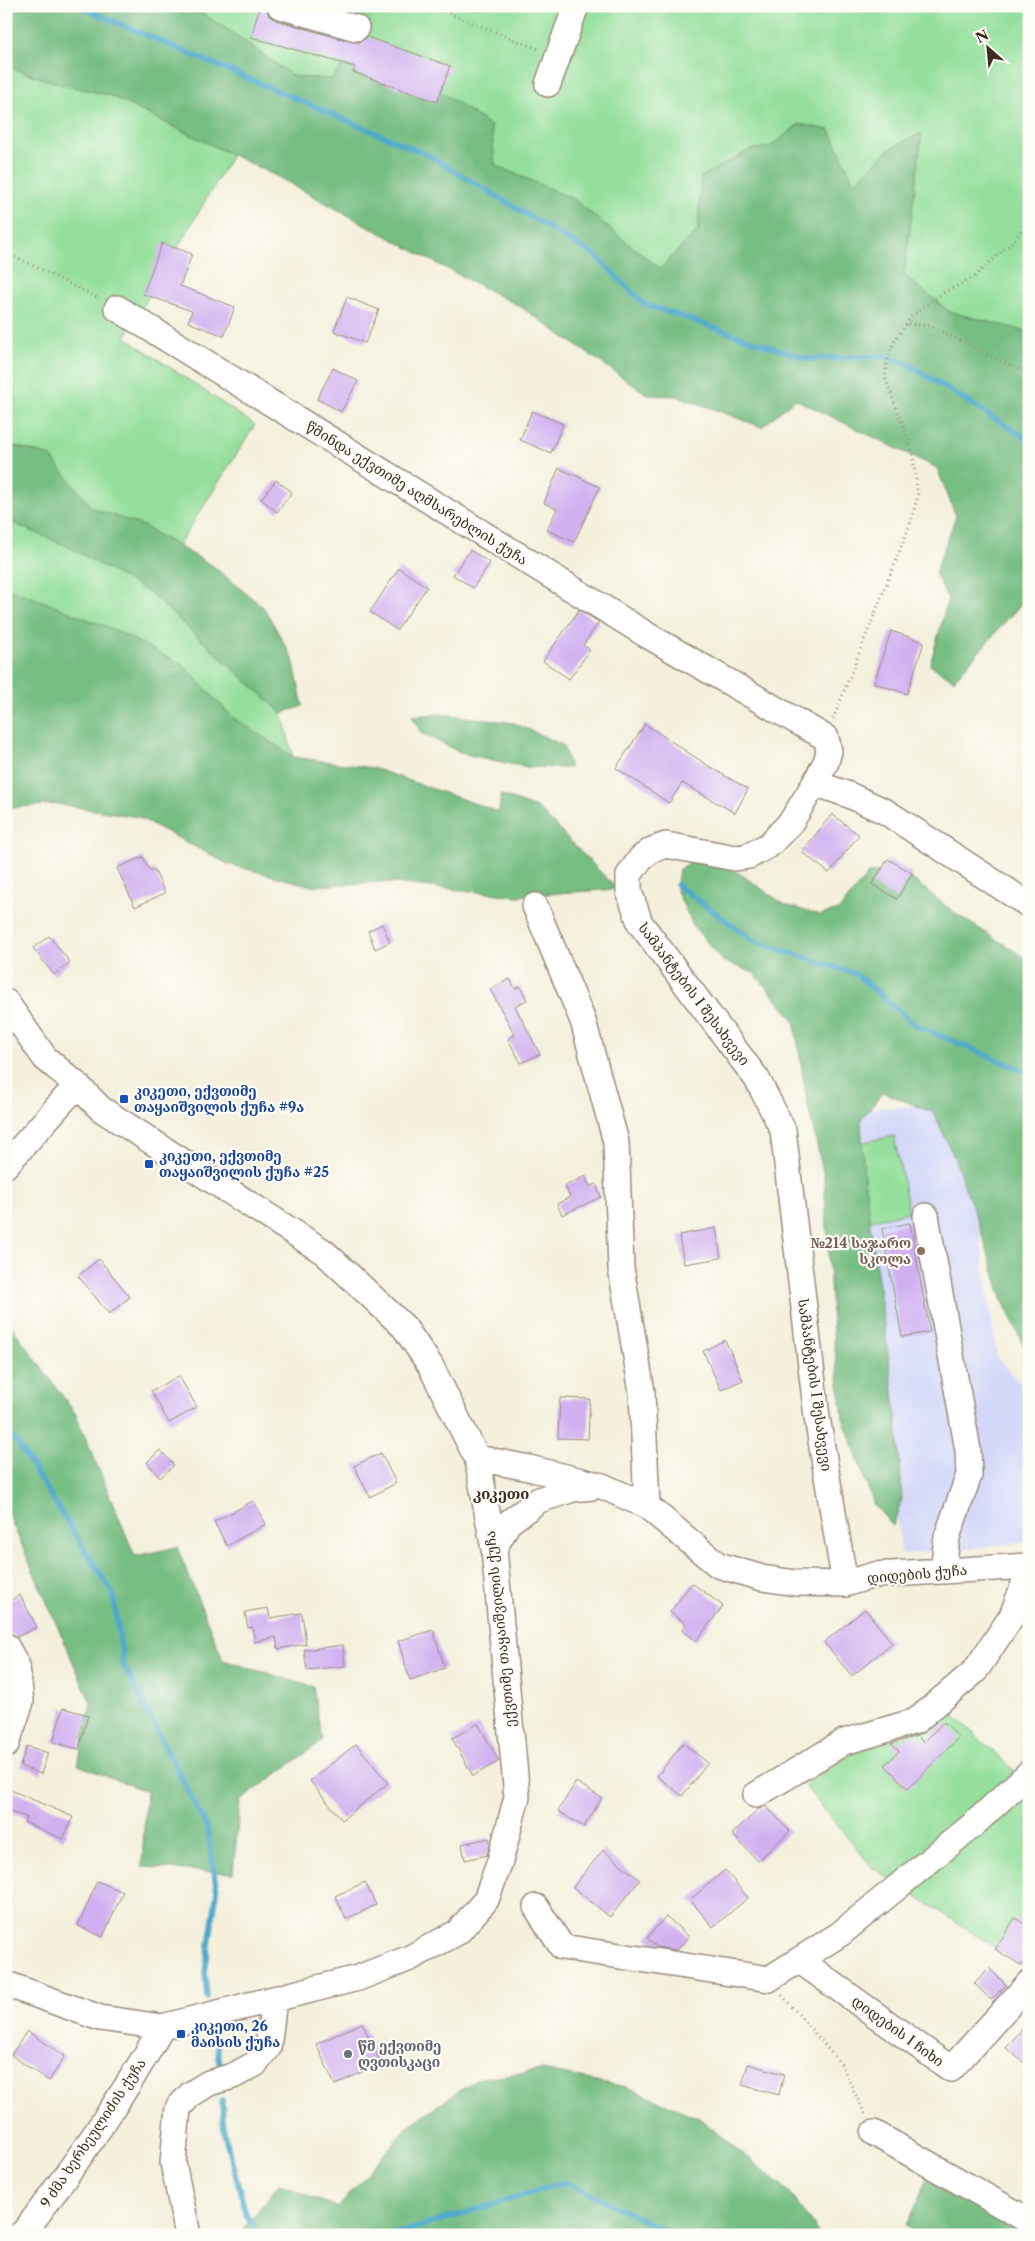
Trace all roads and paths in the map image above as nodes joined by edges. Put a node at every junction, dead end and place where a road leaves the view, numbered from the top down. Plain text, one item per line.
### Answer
1 (280, 6) edge
2 (430, 6) edge
3 (576, 6) edge
4 (356, 28) dead end
5 (557, 57) junction
6 (548, 84) dead end
7 (1029, 218) edge
8 (6, 252) edge
9 (117, 308) joint
10 (907, 324) junction
11 (1029, 372) edge
12 (826, 738) junction
13 (815, 783) junction
14 (1025, 896) edge
15 (535, 906) dead end
16 (6, 1002) edge
17 (77, 1085) junction
18 (6, 1165) edge
19 (926, 1216) dead end
20 (477, 1458) junction
21 (602, 1486) junction
22 (647, 1506) junction
23 (494, 1548) junction
24 (1029, 1566) edge
25 (943, 1571) junction
26 (1029, 1571) edge
27 (845, 1584) junction
28 (6, 1646) edge
29 (6, 1745) edge
30 (1029, 1773) edge
31 (756, 1795) dead end
32 (536, 1907) dead end
33 (799, 1960) junction
34 (769, 1979) junction
35 (1029, 1983) edge
36 (6, 1984) edge
37 (274, 2000) junction
38 (162, 2027) junction
39 (874, 2133) joint
40 (1025, 2212) edge
41 (20, 2235) edge
42 (188, 2235) edge

1 - 4 street
2 - 5 path
3 - 5 street
5 - 6 street
7 - 10 path
8 - 9 path
9 - 12 street, წმინდა ექვთიმე აღმსარებლის ქუჩა
10 - 11 path
10 - 12 path
12 - 13 street, სამპანტების I შესახვევი
13 - 14 street
13 - 27 street, სამპანტების I შესახვევი
15 - 22 street
16 - 17 street, ექვთიმე თაყაიშვილის ქუჩა
17 - 18 street
17 - 20 street, ექვთიმე თაყაიშვილის ქუჩა
19 - 25 street
20 - 21 street, დიდების ქუჩა
20 - 23 street, ექვთიმე თაყაიშვილის ქუჩა
21 - 22 street, დიდების ქუჩა
21 - 23 street
22 - 27 street, დიდების ქუჩა
23 - 37 street, ექვთიმე თაყაიშვილის ქუჩა
24 - 25 street, დიდების ქუჩა
25 - 27 street, დიდების ქუჩა
26 - 31 street
28 - 29 street
30 - 33 street
32 - 34 street
33 - 34 street
33 - 35 street, დიდების I ჩიხი
34 - 39 path
36 - 38 street
37 - 38 street, ექვთიმე თაყაიშვილის ქუჩა
37 - 42 street
38 - 41 street, 9 ძმა ხერხეულიძის ქუჩა
39 - 40 street

